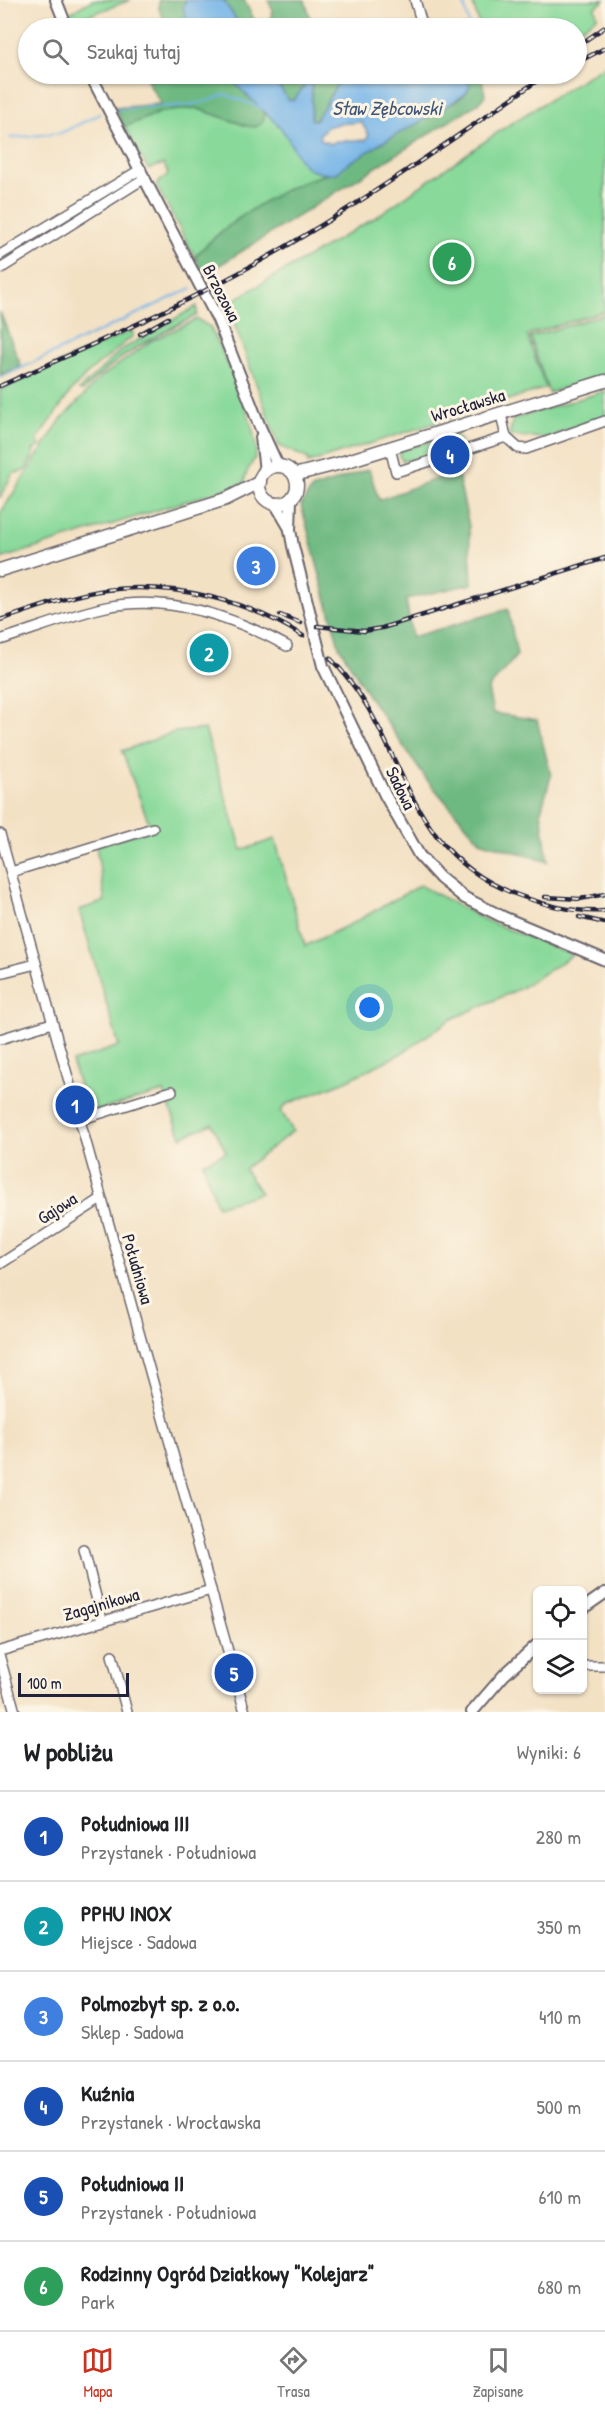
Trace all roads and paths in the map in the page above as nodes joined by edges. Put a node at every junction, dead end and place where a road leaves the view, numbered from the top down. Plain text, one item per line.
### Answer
1 (56, 0) edge
2 (415, 0) edge
3 (63, 18) edge
4 (420, 18) edge
5 (95, 84) edge
6 (143, 173) junction
7 (0, 255) edge
8 (0, 269) edge
9 (605, 381) edge
10 (501, 414) junction
11 (605, 421) edge
12 (260, 428) junction
13 (506, 437) junction
14 (390, 448) junction
15 (278, 466) junction
16 (262, 476) junction
17 (295, 480) junction
18 (263, 496) junction
19 (291, 498) junction
20 (226, 499) junction
21 (275, 503) junction
22 (290, 530) junction
23 (0, 570) edge
24 (0, 640) edge
25 (287, 646) dead end
26 (153, 828) dead end
27 (0, 834) edge
28 (11, 872) junction
29 (605, 960) edge
30 (36, 964) junction
31 (0, 973) edge
32 (52, 1023) junction
33 (0, 1039) edge
34 (172, 1091) dead end
35 (79, 1120) junction
36 (101, 1199) junction
37 (0, 1264) edge
38 (84, 1550) dead end
39 (211, 1590) junction
40 (605, 1593) edge
41 (587, 1606) edge
42 (102, 1620) junction
43 (533, 1648) edge
44 (0, 1652) edge
45 (112, 1655) dead end
46 (0, 1658) edge
47 (587, 1666) edge
48 (605, 1666) edge
49 (15, 1712) edge
50 (127, 1712) edge
51 (245, 1712) edge
52 (472, 1712) edge

1 - 3 street
2 - 4 street
5 - 6 street, Brzozowa
6 - 7 street
6 - 8 street
6 - 12 street, Brzozowa
9 - 10 main road, Wrocławska
10 - 13 street
10 - 14 main road, Wrocławska
11 - 13 street
12 - 15 street, Brzozowa
12 - 16 street, Brzozowa
13 - 14 street
14 - 17 main road, Wrocławska
15 - 16 main road
15 - 17 main road
16 - 18 main road
16 - 20 main road
17 - 19 main road
18 - 20 main road
18 - 21 main road
19 - 21 main road
19 - 22 street, Sadowa
20 - 23 main road
21 - 22 street, Sadowa
22 - 29 street, Sadowa
24 - 25 street
26 - 28 street
27 - 28 street, Południowa
28 - 30 street, Południowa
30 - 31 street
30 - 32 street, Południowa
32 - 33 street
32 - 35 street, Południowa
34 - 35 street
35 - 36 street, Południowa
36 - 37 street, Gajowa
36 - 39 street, Południowa
38 - 42 street
39 - 42 street, Zagajnikowa
39 - 51 street, Południowa
40 - 41 street
42 - 44 street, Zagajnikowa
43 - 52 street
45 - 50 street
46 - 49 street
47 - 48 street

